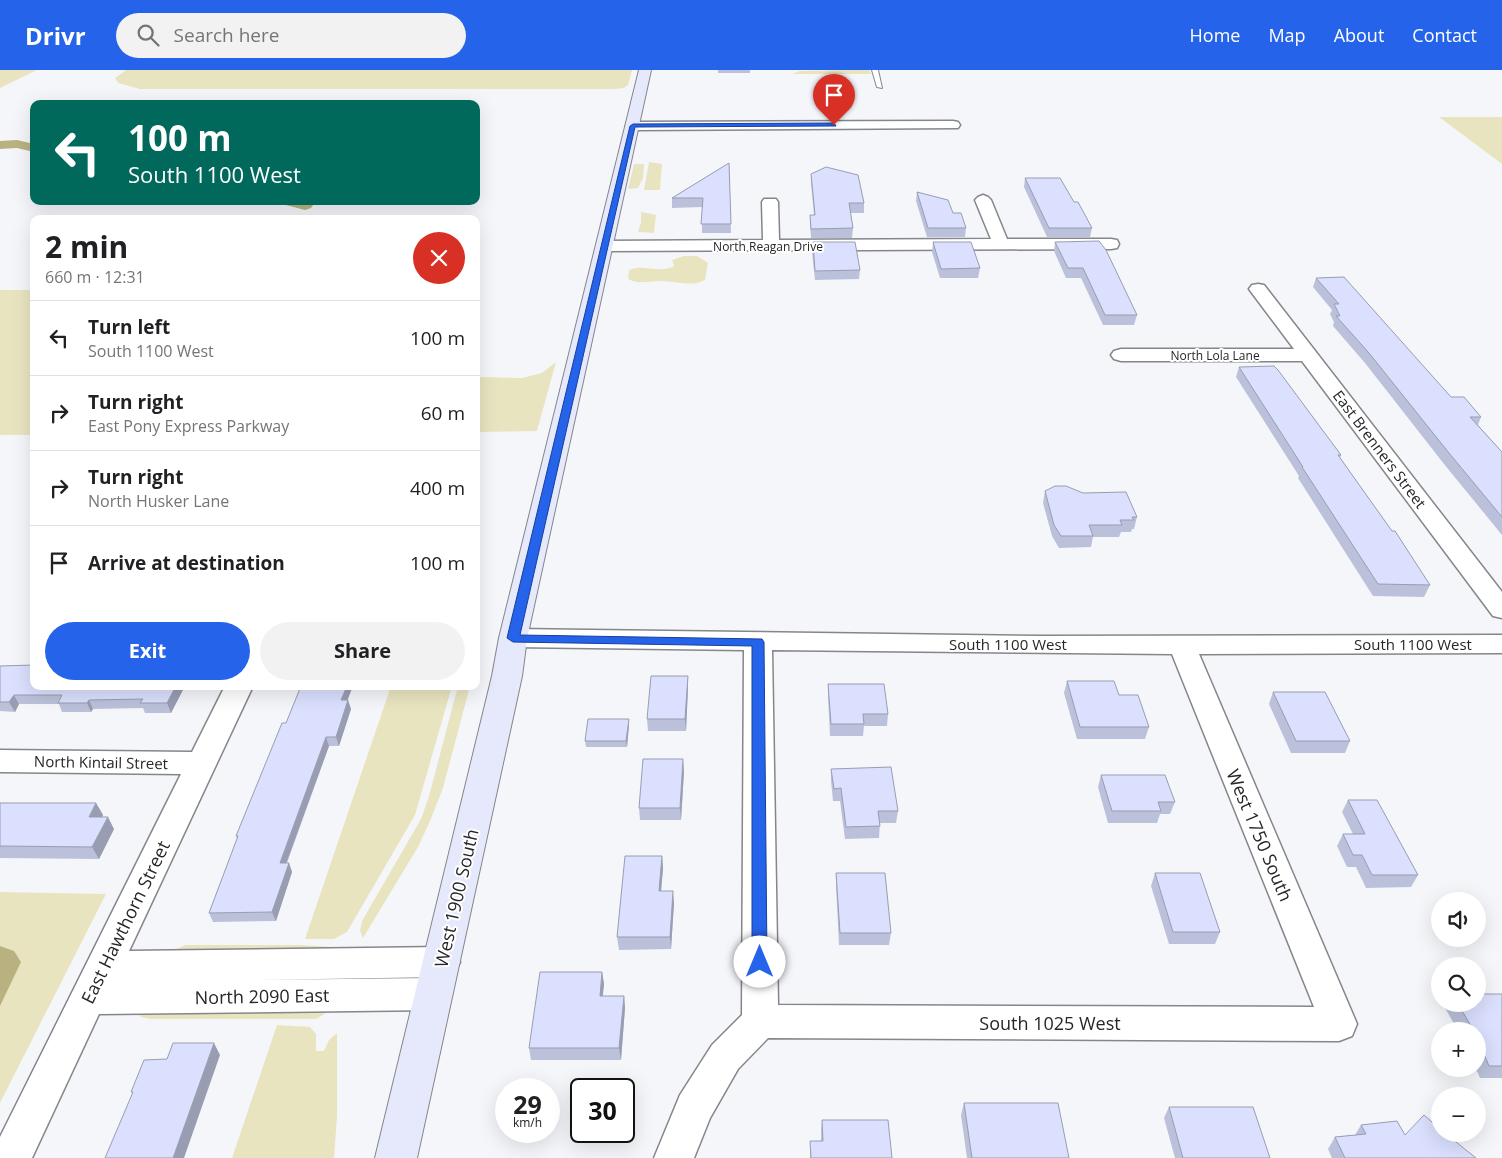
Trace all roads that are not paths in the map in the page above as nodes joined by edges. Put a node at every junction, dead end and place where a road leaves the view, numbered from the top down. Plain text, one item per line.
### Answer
1 (645, 70) edge
2 (875, 70) edge
3 (880, 87) dead end
4 (953, 125) dead end
5 (633, 126) junction
6 (982, 200) dead end
7 (770, 202) dead end
8 (1001, 244) junction
9 (1111, 244) dead end
10 (605, 246) junction
11 (770, 246) junction
12 (1258, 289) dead end
13 (1308, 354) junction
14 (1122, 355) dead end
15 (1502, 610) edge
16 (513, 638) junction
17 (758, 642) junction
18 (1502, 644) edge
19 (1182, 645) junction
20 (237, 690) edge
21 (0, 761) edge
22 (202, 763) junction
23 (104, 967) junction
24 (438, 978) junction
25 (89, 998) junction
26 (760, 1021) junction
27 (1339, 1024) joint
28 (11, 1158) edge
29 (396, 1158) edge
30 (674, 1158) edge

1 - 5 street, West 1900 South
2 - 3 lane
4 - 5 street
5 - 10 street, West 1900 South
6 - 8 street
7 - 11 street
8 - 9 street, North Reagan Drive
8 - 11 street, North Reagan Drive
10 - 11 street, North Reagan Drive
10 - 16 street, West 1900 South
12 - 13 street, East Brenners Street
13 - 14 street, North Lola Lane
13 - 15 street, East Brenners Street
16 - 17 street, South 1100 West
16 - 24 street, West 1900 South
17 - 19 street, South 1100 West
17 - 26 street
18 - 19 street, South 1100 West
19 - 27 street, West 1750 South
20 - 22 street, East Hawthorn Street
21 - 22 street, North Kintail Street
22 - 23 street, East Hawthorn Street
23 - 24 street, North 2090 East
23 - 25 street, East Hawthorn Street
24 - 25 street, North 2090 East
24 - 29 street, West 1900 South
25 - 28 street, East Hawthorn Street
26 - 27 street, South 1025 West
26 - 30 street

